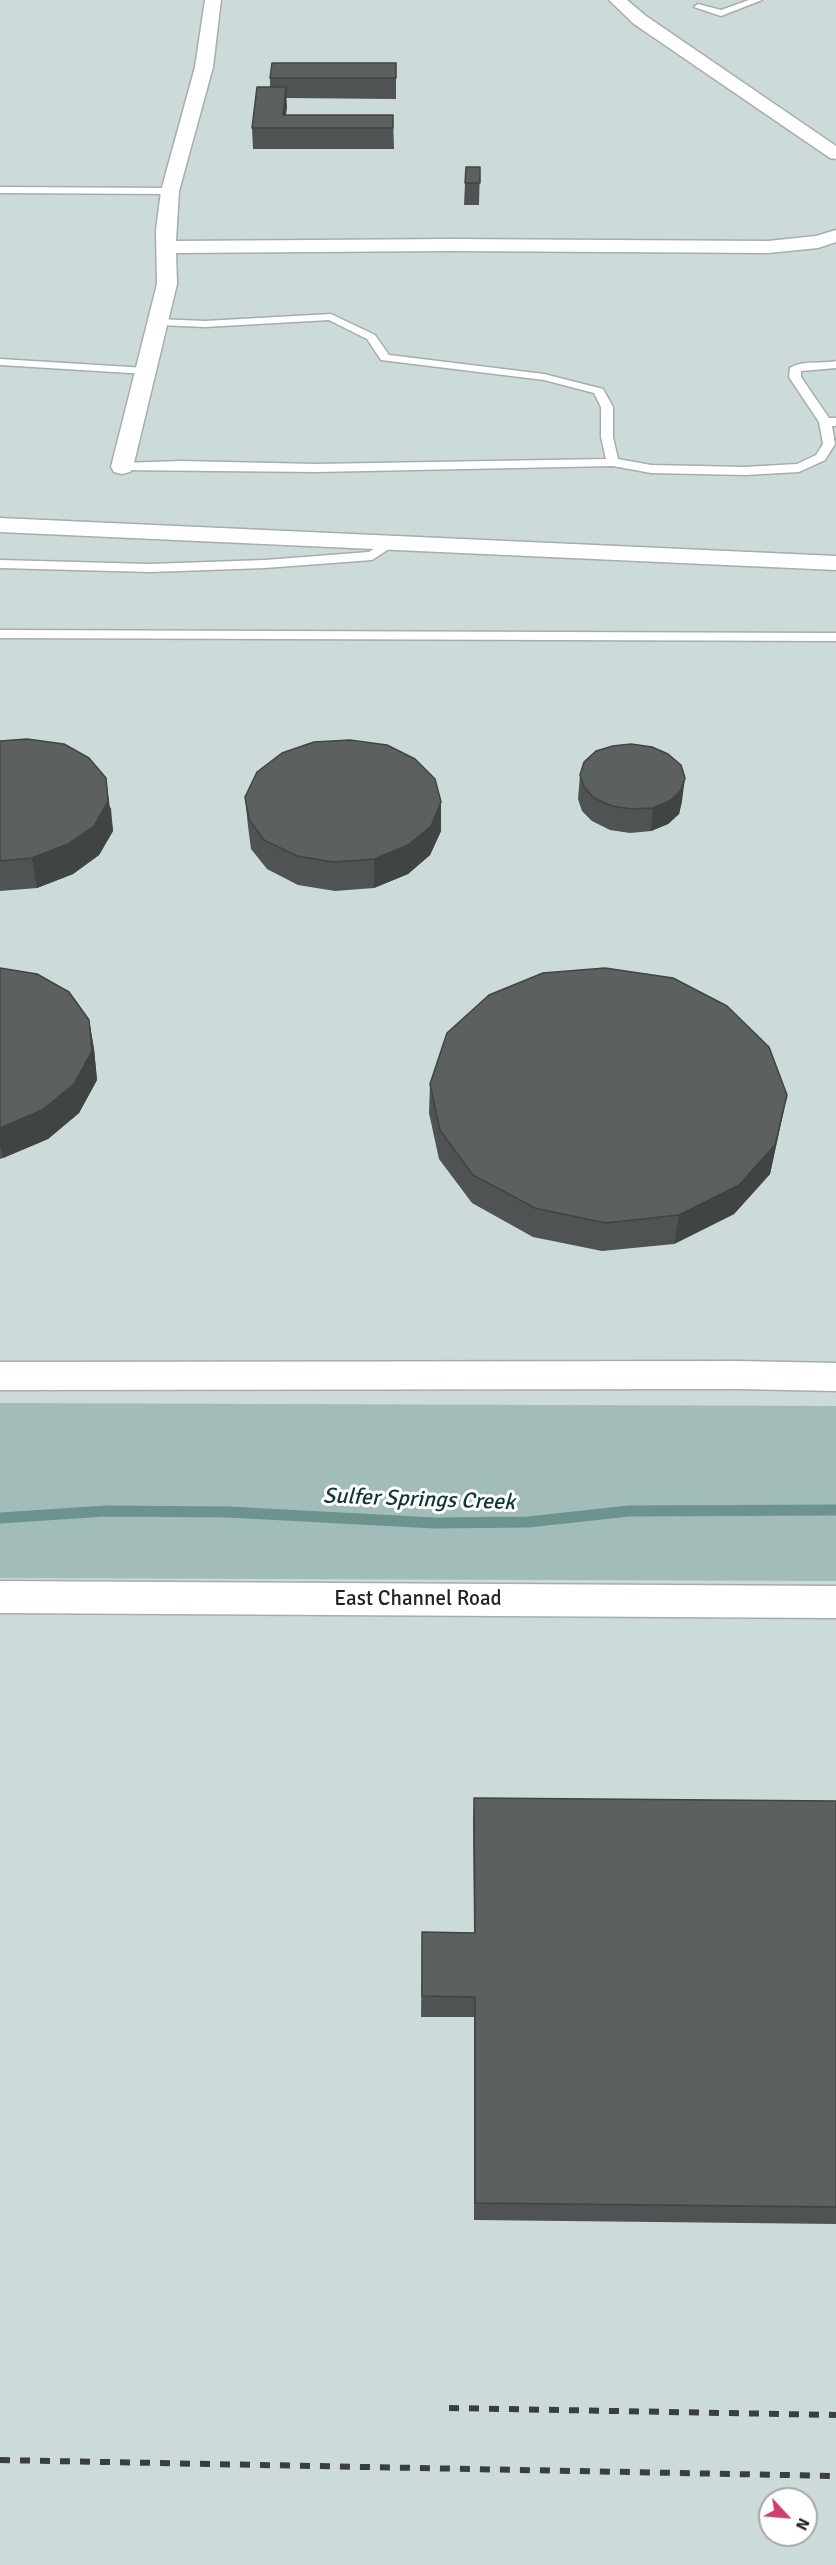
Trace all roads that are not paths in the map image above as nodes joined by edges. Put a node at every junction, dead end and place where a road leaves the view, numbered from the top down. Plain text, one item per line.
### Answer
1 (213, 0) edge
2 (617, 0) edge
3 (720, 0) edge
4 (758, 0) edge
5 (836, 154) edge
6 (0, 190) edge
7 (170, 191) junction
8 (836, 236) edge
9 (166, 247) junction
10 (158, 322) junction
11 (0, 362) edge
12 (836, 364) edge
13 (146, 371) junction
14 (831, 422) edge
15 (613, 462) junction
16 (122, 467) joint
17 (0, 525) edge
18 (387, 544) junction
19 (836, 563) edge
20 (0, 564) edge
21 (0, 633) edge
22 (836, 637) edge
23 (0, 1376) edge
24 (836, 1377) edge
25 (0, 1597) edge
26 (836, 1602) edge

1 - 7 street
2 - 5 street
3 - 4 lane
6 - 7 lane
7 - 9 street
8 - 9 street
9 - 10 street
10 - 13 street
10 - 15 lane
11 - 13 lane
12 - 14 lane
13 - 16 street
14 - 15 lane
15 - 16 lane
17 - 18 street
18 - 19 street
18 - 20 lane
21 - 22 lane
23 - 24 street
25 - 26 street, East Channel Road

